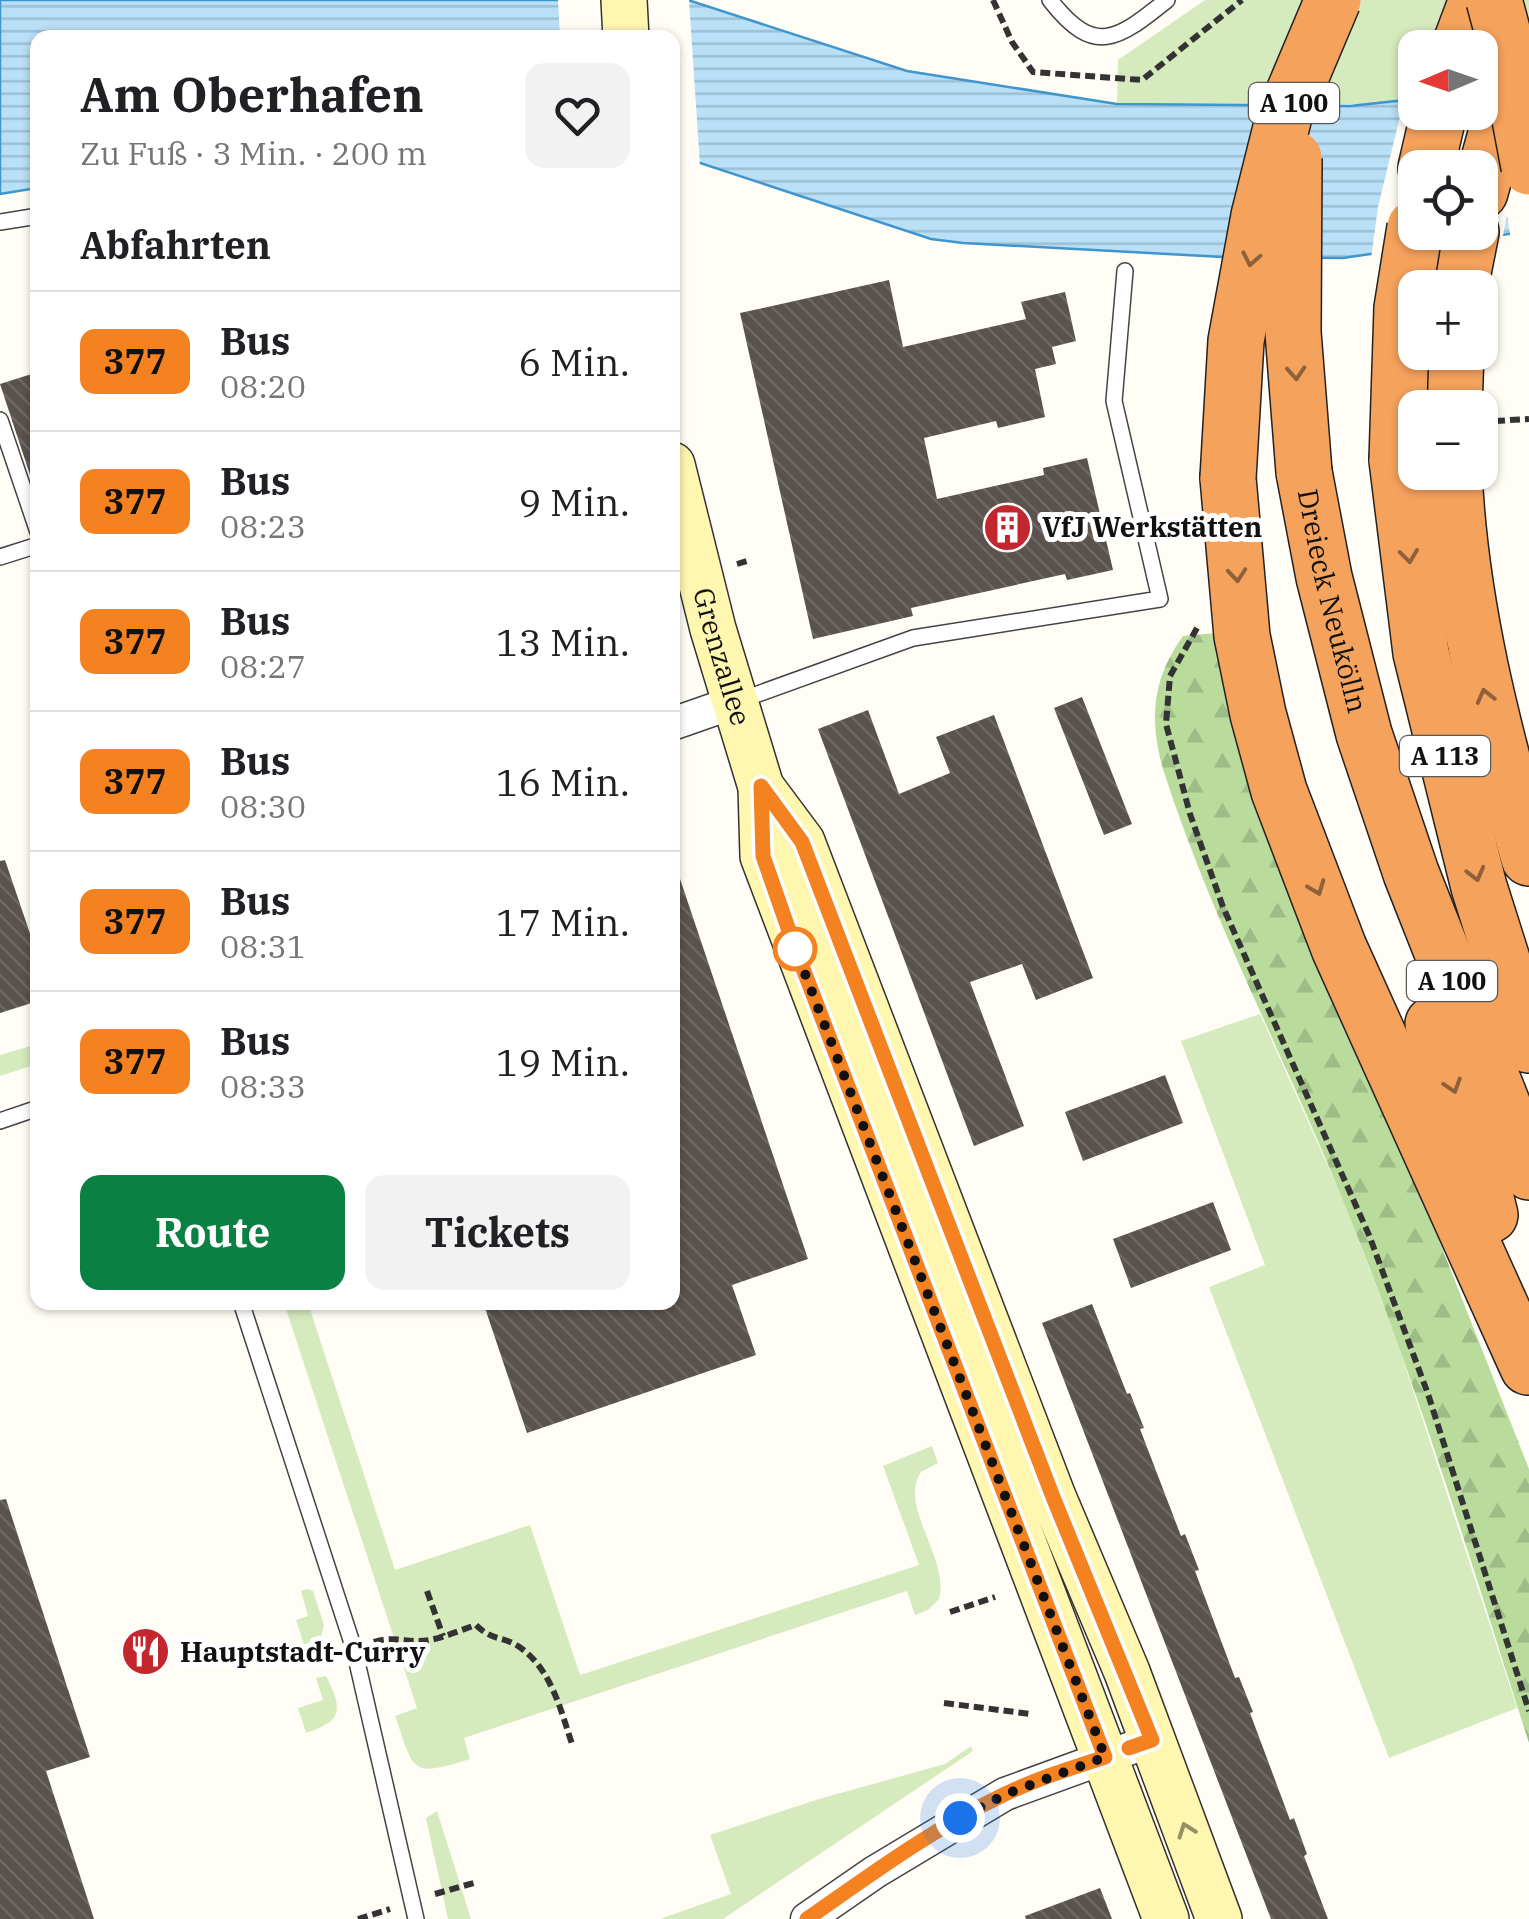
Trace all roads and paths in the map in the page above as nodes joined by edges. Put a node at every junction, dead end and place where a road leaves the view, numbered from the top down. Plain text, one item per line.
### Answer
1 (624, 0) edge
2 (992, 0) edge
3 (1050, 0) edge
4 (1166, 0) edge
5 (1242, 0) edge
6 (1293, 0) edge
7 (1332, 0) edge
8 (1477, 0) edge
9 (1494, 0) edge
10 (1529, 26) edge
11 (626, 30) edge
12 (1466, 30) edge
13 (1491, 150) edge
14 (1529, 167) edge
15 (30, 217) edge
16 (0, 222) edge
17 (1411, 250) edge
18 (1125, 271) dead end
19 (1529, 419) edge
20 (0, 420) edge
21 (1498, 421) edge
22 (1455, 490) edge
23 (680, 495) edge
24 (30, 508) edge
25 (30, 548) edge
26 (0, 557) edge
27 (750, 560) dead end
28 (737, 564) dead end
29 (735, 702) junction
30 (680, 721) edge
31 (761, 786) junction
32 (1382, 788) junction
33 (1529, 858) edge
34 (1529, 1044) edge
35 (30, 1111) edge
36 (0, 1121) edge
37 (1529, 1172) edge
38 (245, 1310) edge
39 (1529, 1368) edge
40 (427, 1591) dead end
41 (995, 1597) dead end
42 (950, 1612) dead end
43 (443, 1636) junction
44 (354, 1649) junction
45 (944, 1703) dead end
46 (1032, 1714) dead end
47 (1152, 1740) junction
48 (572, 1744) dead end
49 (1105, 1757) junction
50 (416, 1919) edge
51 (807, 1919) edge
52 (1166, 1919) edge
53 (1219, 1919) edge

1 - 11 main road
2 - 5 path
3 - 4 lane
6 -> 32 highway, Dreieck Neukölln / A 100, bridge
7 -> 39 highway, bridge
8 - 12 highway
9 - 14 highway, bridge
10 - 13 highway, bridge
15 - 16 lane
17 -> 34 highway, A 113, bridge
18 - 29 lane
19 - 21 path
20 - 24 lane
33 -> 22 highway, A 113
23 - 29 main road, Grenzallee
25 - 26 lane
27 - 28 path
29 - 30 street
29 - 31 main road, Grenzallee
31 - 47 main road, Grenzallee
31 - 49 main road, Grenzallee
32 - 37 highway, Dreieck Neukölln / A 100
32 -> 39 highway
35 - 36 lane
38 - 44 lane
40 - 43 path
41 - 42 path
43 - 44 path
43 - 48 path
44 - 50 lane
45 - 46 path
47 - 49 street
53 -> 47 main road, Grenzallee
49 - 51 street
49 - 52 main road, Grenzallee

